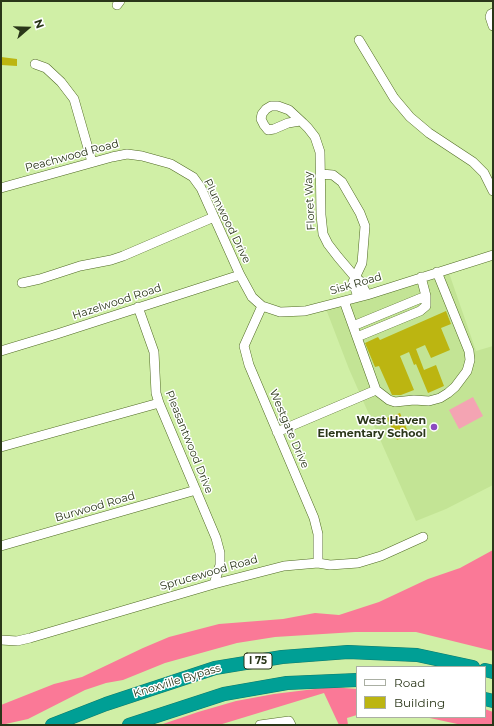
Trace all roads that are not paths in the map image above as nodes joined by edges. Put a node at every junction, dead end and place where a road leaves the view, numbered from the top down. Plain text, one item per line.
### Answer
1 (493, 13) edge
2 (493, 26) edge
3 (359, 40) dead end
4 (35, 64) dead end
5 (300, 120) dead end
6 (92, 162) junction
7 (321, 174) junction
8 (193, 177) joint
9 (1, 188) edge
10 (493, 191) edge
11 (214, 217) junction
12 (493, 255) edge
13 (437, 272) junction
14 (240, 275) junction
15 (355, 277) junction
16 (421, 277) junction
17 (22, 283) dead end
18 (362, 296) junction
19 (426, 296) junction
20 (344, 301) junction
21 (262, 306) junction
22 (138, 307) junction
23 (353, 326) junction
24 (357, 337) junction
25 (1, 351) edge
26 (376, 390) junction
27 (159, 403) junction
28 (277, 432) junction
29 (1, 447) edge
30 (196, 490) junction
31 (423, 537) dead end
32 (1, 546) edge
33 (318, 563) junction
34 (214, 584) junction
35 (1, 640) edge
36 (468, 666) edge
37 (356, 680) edge
38 (290, 723) edge
39 (52, 725) edge
40 (129, 725) edge
41 (260, 725) edge

1 - 2 street
3 - 10 street
4 - 6 street
5 - 7 street, Floret Way
6 - 8 street, Peachwood Road
6 - 9 street, Peachwood Road
7 - 15 street, Floret Way
7 - 15 street
8 - 11 street, Plumwood Drive
11 - 14 street, Plumwood Drive
11 - 17 street
12 - 13 street, Sisk Road
13 - 16 street, Sisk Road
13 - 26 street
14 - 21 street
14 - 22 street, Hazelwood Road
15 - 18 street
16 - 18 street, Sisk Road
16 - 19 street
18 - 20 street, Sisk Road
19 - 23 street
19 - 24 street
20 - 21 street, Sisk Road
20 - 23 street
21 - 28 street, Westgate Drive
22 - 25 street, Hazelwood Road
22 - 27 street, Pleasantwood Drive
23 - 24 street
24 - 26 street
26 - 28 street
27 - 29 street
27 - 30 street, Pleasantwood Drive
28 - 33 street, Westgate Drive
30 - 32 street, Burwood Road
30 - 34 street, Pleasantwood Drive
31 - 33 street, Sprucewood Road
33 - 34 street, Sprucewood Road
34 - 35 street, Sprucewood Road
36 - 39 highway, Knoxville Bypass / I 75
37 - 40 highway
38 - 41 street

